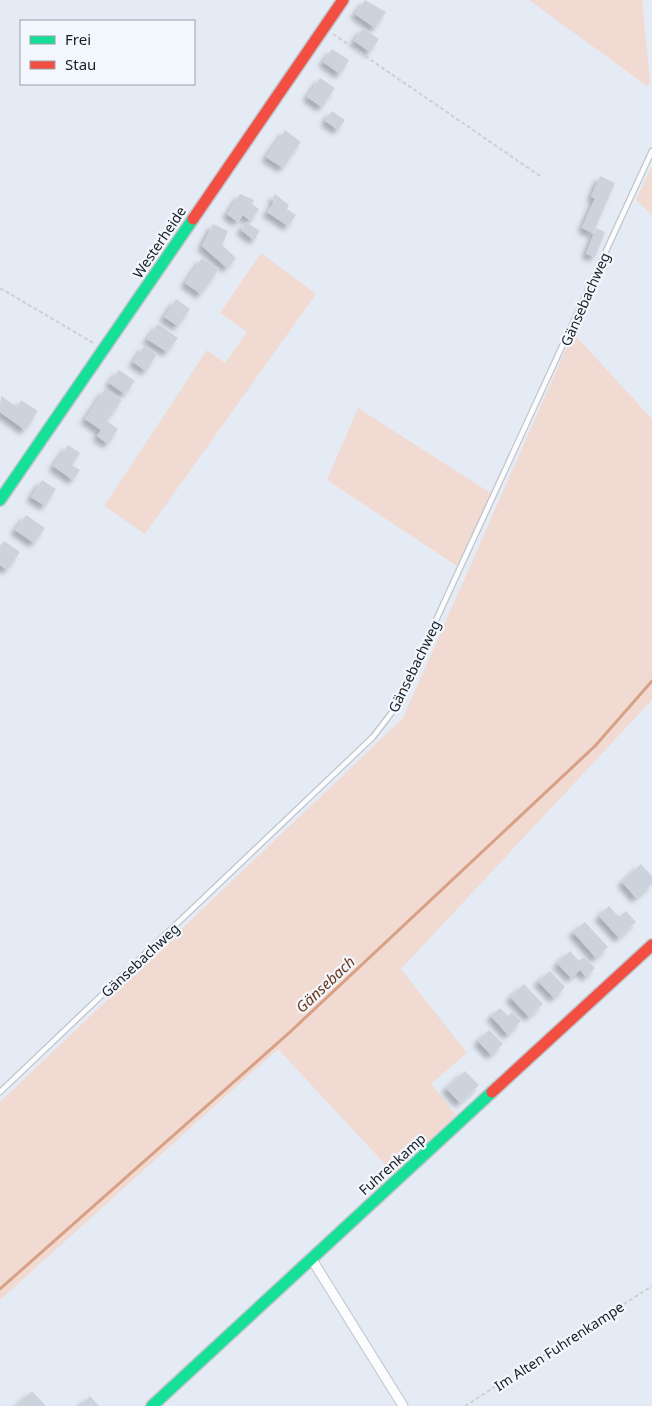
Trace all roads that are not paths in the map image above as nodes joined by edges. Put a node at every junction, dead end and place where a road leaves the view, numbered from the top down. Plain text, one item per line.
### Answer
1 (343, 0) edge
2 (652, 151) edge
3 (0, 500) edge
4 (652, 945) edge
5 (0, 1092) edge
6 (311, 1258) junction
7 (152, 1406) edge
8 (403, 1406) edge

1 - 3 street, Westerheide
2 - 5 lane, Gänsebachweg
4 - 6 street, Fuhrenkamp
6 - 7 street, Fuhrenkamp
6 - 8 street

